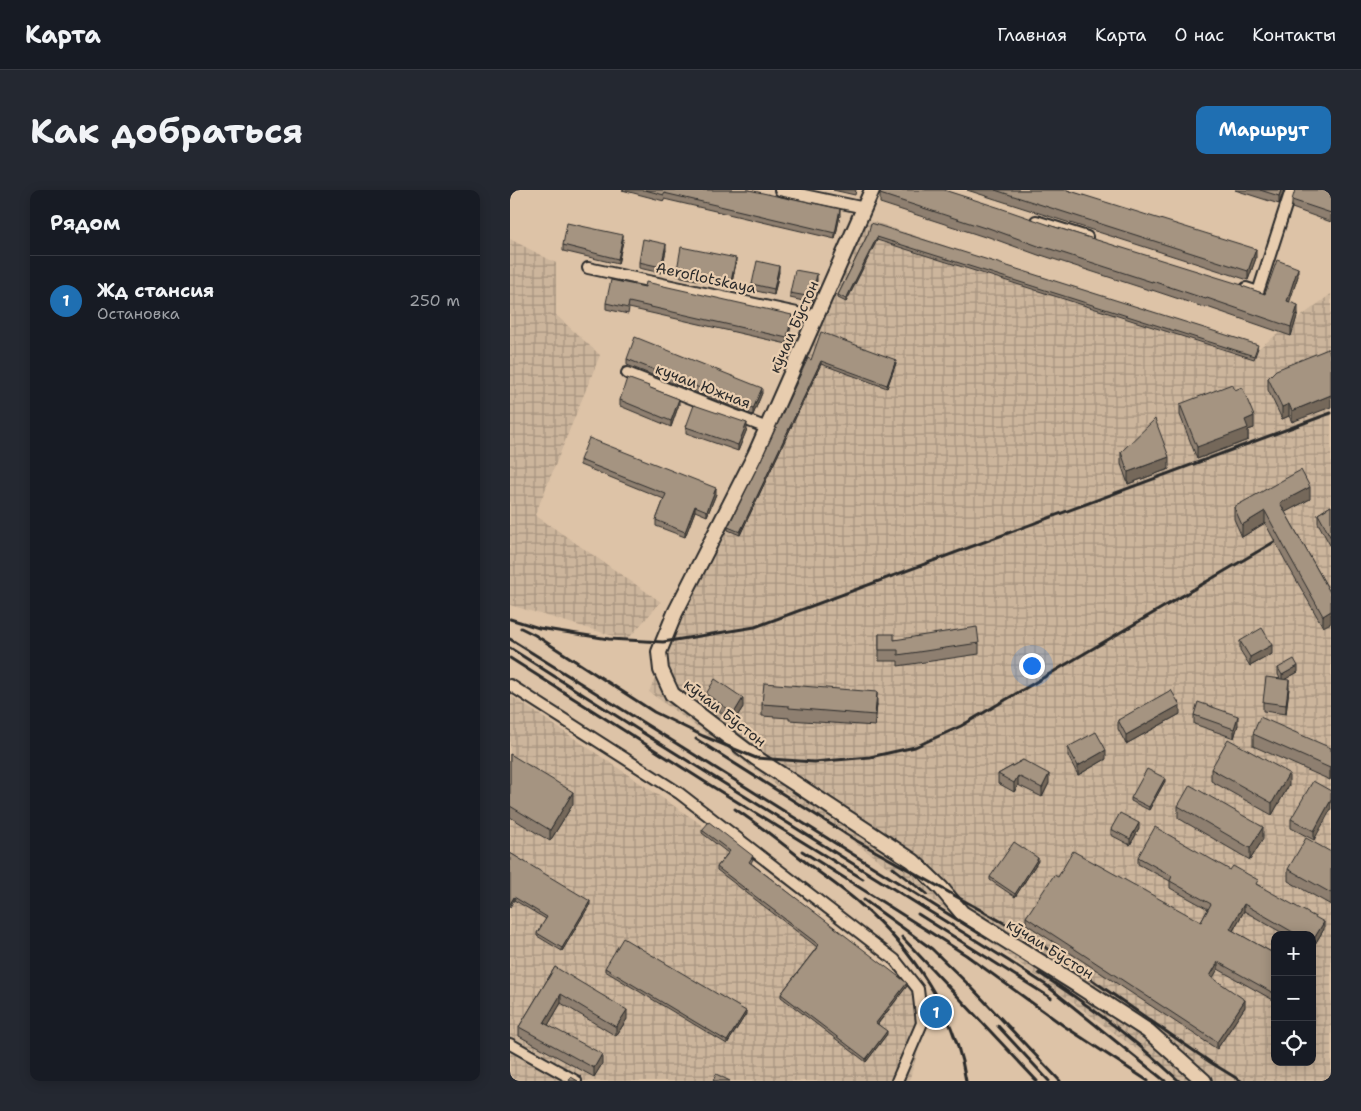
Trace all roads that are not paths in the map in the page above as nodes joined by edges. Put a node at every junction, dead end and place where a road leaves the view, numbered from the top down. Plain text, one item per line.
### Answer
1 (780, 190) edge
2 (872, 190) edge
3 (1291, 190) edge
4 (865, 208) junction
5 (1024, 217) edge
6 (1099, 241) edge
7 (588, 268) dead end
8 (1239, 286) edge
9 (816, 318) junction
10 (627, 373) dead end
11 (768, 428) junction
12 (510, 685) edge
13 (510, 1044) edge
14 (576, 1081) edge
15 (897, 1081) edge
16 (1204, 1081) edge

1 - 4 street
2 - 4 main road, кӯчаи Бӯстон
3 - 8 street
4 - 9 main road, кӯчаи Бӯстон
5 - 6 street
7 - 9 street, Aeroflotskaya
9 - 11 main road, кӯчаи Бӯстон
10 - 11 street, кучаи Южная
11 - 16 main road, кӯчаи Бӯстон
12 - 15 street
13 - 14 street

